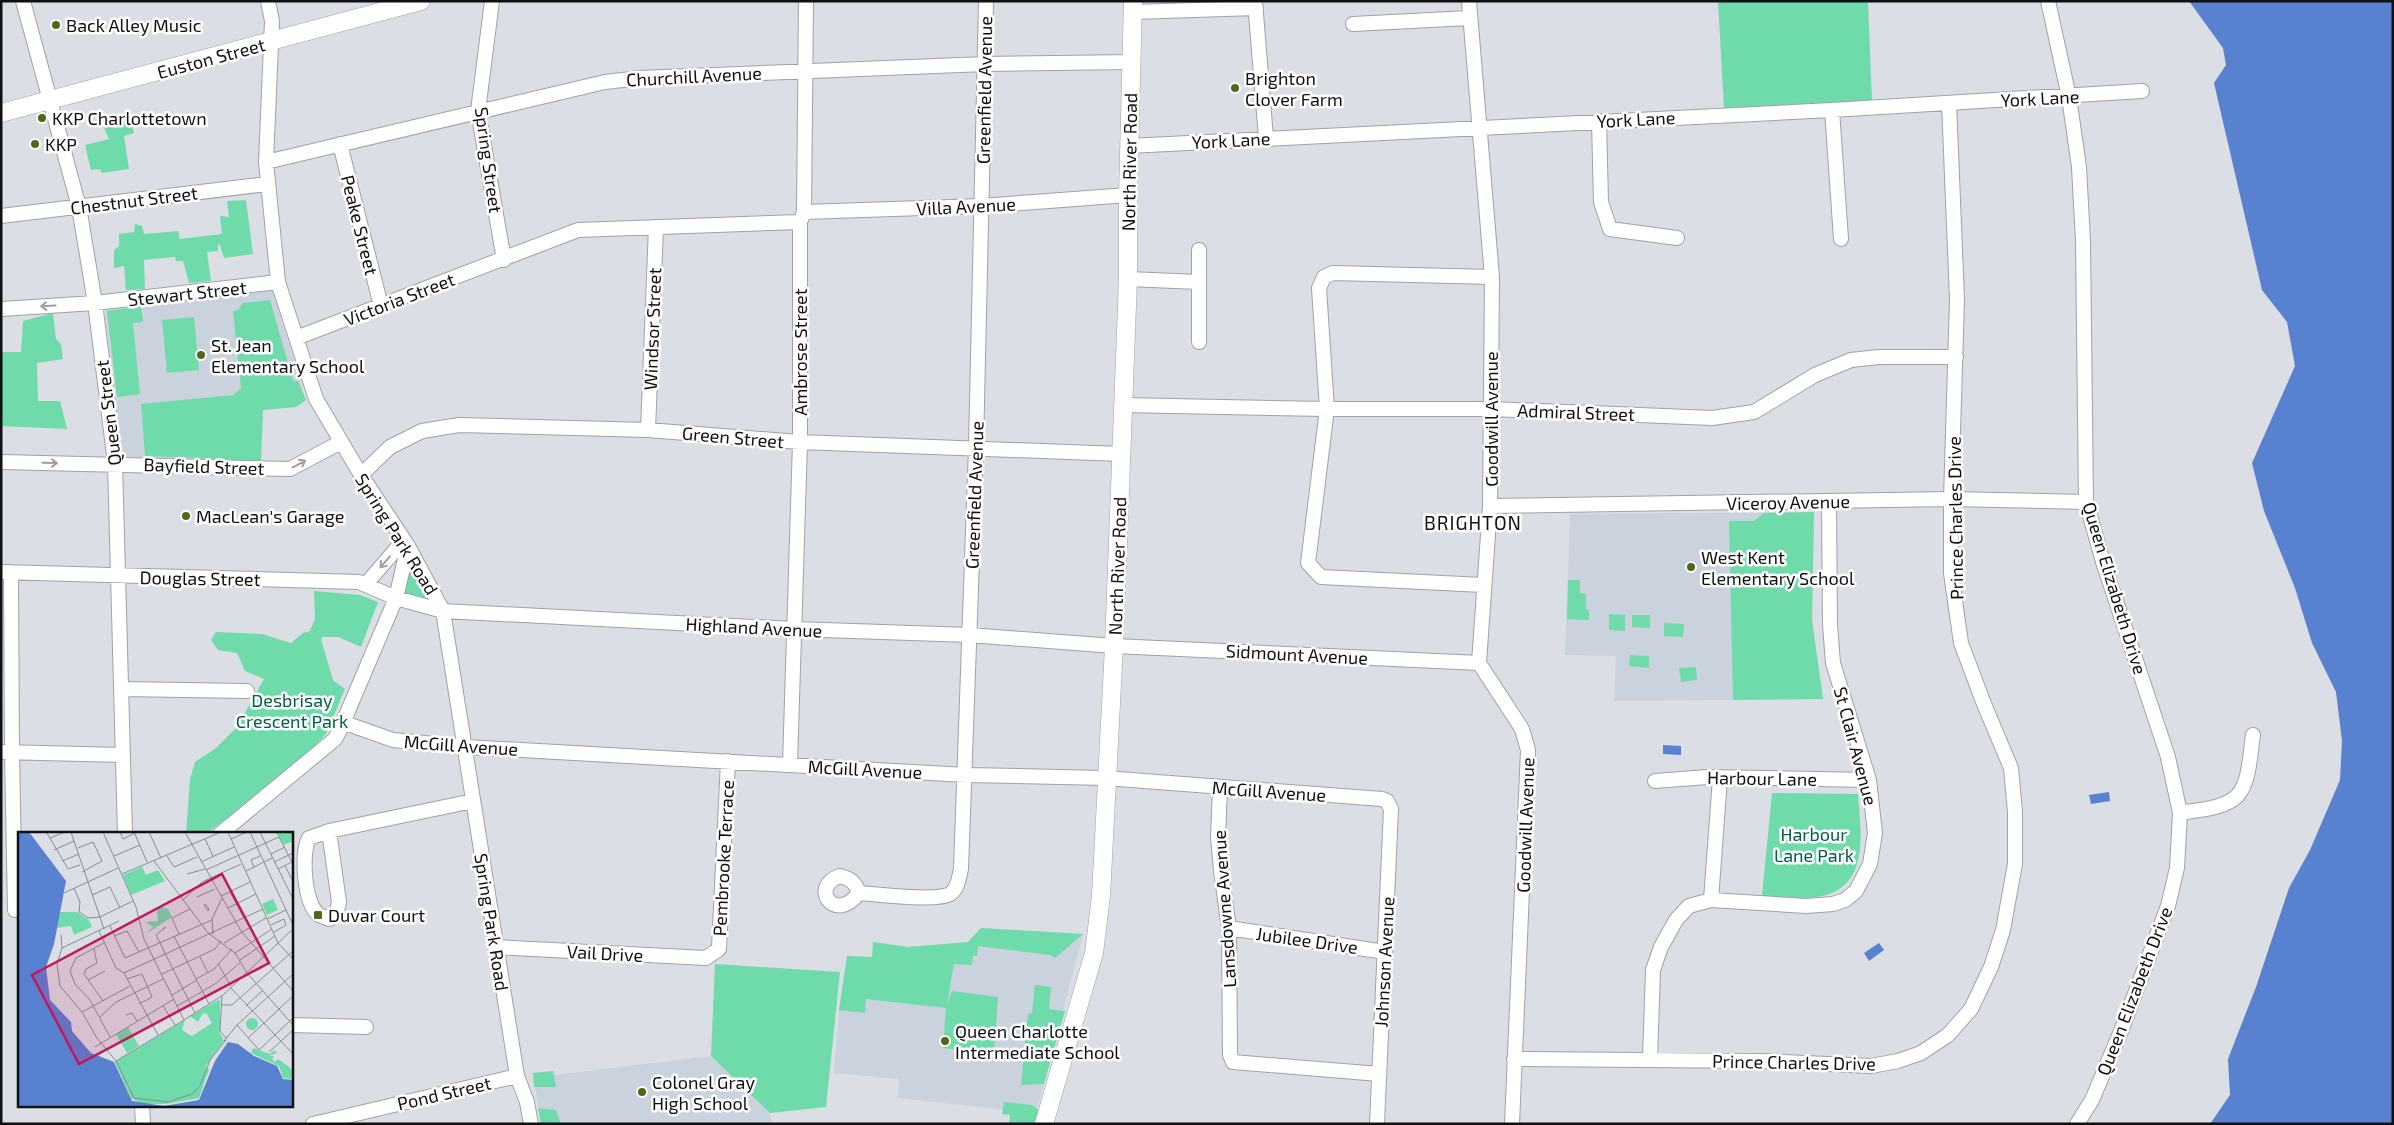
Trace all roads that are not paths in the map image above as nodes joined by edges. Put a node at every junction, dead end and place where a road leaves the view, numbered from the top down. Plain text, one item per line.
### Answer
1 (23, 1) edge
2 (268, 1) edge
3 (421, 1) edge
4 (492, 1) edge
5 (806, 1) edge
6 (986, 1) edge
7 (1469, 1) edge
8 (2048, 1) edge
9 (1256, 5) edge
10 (1133, 7) edge
11 (1469, 18) junction
12 (1353, 24) dead end
13 (271, 42) junction
14 (1132, 62) junction
15 (985, 64) junction
16 (806, 70) junction
17 (2142, 91) dead end
18 (2069, 97) junction
19 (49, 101) junction
20 (1949, 103) junction
21 (1832, 110) junction
22 (478, 111) junction
23 (1, 113) edge
24 (1599, 120) junction
25 (1478, 128) junction
26 (1266, 138) junction
27 (340, 144) junction
28 (1129, 146) junction
29 (266, 162) junction
30 (267, 184) junction
31 (1128, 195) junction
32 (981, 206) junction
33 (79, 207) junction
34 (1, 216) edge
35 (802, 217) junction
36 (656, 227) junction
37 (1676, 238) dead end
38 (1841, 239) dead end
39 (1199, 250) dead end
40 (504, 260) junction
41 (1492, 277) junction
42 (1128, 278) junction
43 (278, 282) junction
44 (1199, 282) junction
45 (95, 303) junction
46 (381, 306) junction
47 (1, 309) edge
48 (296, 338) junction
49 (1199, 342) dead end
50 (1956, 357) junction
51 (1122, 405) junction
52 (1492, 409) junction
53 (1327, 410) junction
54 (648, 430) junction
55 (341, 442) junction
56 (800, 442) junction
57 (976, 447) junction
58 (1121, 454) junction
59 (1, 462) edge
60 (115, 464) junction
61 (361, 475) junction
62 (1951, 499) junction
63 (1829, 502) junction
64 (2086, 502) junction
65 (1490, 506) junction
66 (406, 543) junction
67 (6, 572) edge
68 (119, 576) junction
69 (366, 584) junction
70 (1484, 585) junction
71 (396, 598) junction
72 (443, 611) junction
73 (794, 629) junction
74 (970, 635) junction
75 (1114, 646) junction
76 (1480, 663) junction
77 (121, 689) junction
78 (247, 691) dead end
79 (344, 723) junction
80 (2253, 735) dead end
81 (466, 747) junction
82 (6, 753) edge
83 (123, 755) junction
84 (728, 761) junction
85 (790, 764) junction
86 (966, 775) junction
87 (1106, 778) junction
88 (1720, 778) junction
89 (1869, 780) junction
90 (1655, 781) dead end
91 (1220, 788) junction
92 (473, 801) junction
93 (1388, 801) joint
94 (2180, 812) junction
95 (126, 832) edge
96 (222, 832) edge
97 (329, 832) junction
98 (859, 893) dead end
99 (1711, 900) junction
100 (12, 910) edge
101 (1230, 928) junction
102 (495, 947) junction
103 (1385, 952) junction
104 (715, 954) joint
105 (292, 1025) edge
106 (366, 1027) dead end
107 (1514, 1059) junction
108 (1650, 1059) junction
109 (1379, 1074) junction
110 (517, 1076) junction
111 (142, 1108) edge
112 (142, 1124) edge
113 (313, 1124) edge
114 (531, 1124) edge
115 (1044, 1124) edge
116 (1377, 1124) edge
117 (1512, 1124) edge
118 (2077, 1124) edge

1 - 19 street, Queen Street
2 - 13 street, Spring Park Road
3 - 13 main road, Euston Street
4 - 22 street, Spring Street
5 - 16 street, Ambrose Street
6 - 15 street, Greenfield Avenue
7 - 11 street, Goodwill Avenue
8 - 18 street, Queen Elizabeth Drive
9 - 10 street
9 - 26 street
10 - 14 main road, North River Road
11 - 12 street
11 - 25 street, Goodwill Avenue
13 - 19 main road, Euston Street
13 - 29 street, Spring Park Road
14 - 15 street, Churchill Avenue
14 - 28 main road, North River Road
15 - 16 street, Churchill Avenue
15 - 32 street, Greenfield Avenue
16 - 22 street, Churchill Avenue
16 - 35 street, Ambrose Street
17 - 18 street, York Lane
18 - 20 street, York Lane
18 - 64 street, Queen Elizabeth Drive
19 - 23 main road, Euston Street
19 - 33 street, Queen Street
20 - 21 street, York Lane
20 - 50 street, Prince Charles Drive
21 - 24 street, York Lane
21 - 38 street
22 - 27 street, Churchill Avenue
22 - 40 street, Spring Street
24 - 25 street, York Lane
24 - 37 street
25 - 26 street, York Lane
25 - 41 street, Goodwill Avenue
26 - 28 street, York Lane
27 - 29 street, Churchill Avenue
27 - 46 street, Peake Street
28 - 31 main road, North River Road
29 - 30 street, Spring Park Road
30 - 33 street, Chestnut Street
30 - 43 street, Spring Park Road
31 - 32 street, Villa Avenue
31 - 42 main road, North River Road
32 - 35 street, Villa Avenue
32 - 57 street, Greenfield Avenue
33 - 34 street, Chestnut Street
33 - 45 street, Queen Street
35 - 36 street, Villa Avenue
35 - 56 street, Ambrose Street
36 - 40 street, Villa Avenue
36 - 54 street, Windsor Street
39 - 44 street
40 - 46 street, Victoria Street
41 - 52 street, Goodwill Avenue
41 - 53 street
42 - 44 street
42 - 51 main road, North River Road
43 - 45 street, Stewart Street
43 - 48 street, Spring Park Road
44 - 49 street
45 -> 47 street, Stewart Street
45 - 60 street, Queen Street
46 - 48 street, Victoria Street
48 - 55 street, Spring Park Road
50 - 52 street, Admiral Street
50 - 62 street, Prince Charles Drive
51 - 53 street, Admiral Street
51 - 58 main road, North River Road
52 - 53 street, Admiral Street
52 - 65 street, Goodwill Avenue
53 - 70 street
54 - 56 street, Green Street
54 - 61 street, Green Street
60 -> 55 street, Bayfield Street
55 - 61 street, Spring Park Road
56 - 57 street, Green Street
56 - 73 street, Ambrose Street
57 - 58 street, Green Street
57 - 74 street, Greenfield Avenue
58 - 75 main road, North River Road
59 -> 60 street, Bayfield Street
60 - 68 street, Queen Street
61 - 66 street, Spring Park Road
62 - 63 street, Viceroy Avenue
62 - 64 street, Viceroy Avenue
62 - 108 street, Prince Charles Drive
63 - 65 street, Viceroy Avenue
63 - 89 street, St Clair Avenue
64 - 94 street, Queen Elizabeth Drive
65 - 70 street, Goodwill Avenue
66 -> 69 street
66 - 71 street
66 - 72 street, Spring Park Road
67 - 68 street, Douglas Street
67 - 82 street
68 - 69 street, Douglas Street
68 - 77 street, Queen Street
69 - 71 street, Douglas Street
70 - 76 street, Goodwill Avenue
71 - 72 street, Highland Avenue
71 - 79 street
72 - 73 street, Highland Avenue
72 - 81 street, Spring Park Road
73 - 74 street, Highland Avenue
73 - 85 street, Ambrose Street
74 - 75 street, Highland Avenue
74 - 86 street, Greenfield Avenue
75 - 76 street, Sidmount Avenue
75 - 87 main road, North River Road
76 - 107 street, Goodwill Avenue
77 - 78 street
77 - 83 street, Queen Street
79 - 81 street, McGill Avenue
79 - 96 street
80 - 94 street
81 - 84 street, McGill Avenue
81 - 92 street, Spring Park Road
82 - 83 street
82 - 100 street
83 - 95 street, Queen Street
84 - 85 street, McGill Avenue
84 - 104 street, Pembrooke Terrace
85 - 86 street, McGill Avenue
86 - 87 street, McGill Avenue
86 - 98 street, Greenfield Avenue
87 - 91 street, McGill Avenue
87 - 115 main road, North River Road
88 - 89 street, Harbour Lane
88 - 90 street, Harbour Lane
88 - 99 street
89 - 99 street, St Clair Avenue
91 - 93 street, McGill Avenue
91 - 101 street, Lansdowne Avenue
92 - 97 street
92 - 102 street, Spring Park Road
93 - 103 street, Johnson Avenue
94 - 118 street, Queen Elizabeth Drive
97 - 97 street
99 - 108 street, St Clair Avenue
101 - 103 street, Jubilee Drive
101 - 109 street, Lansdowne Avenue
102 - 104 street, Vail Drive
102 - 110 street, Spring Park Road
103 - 109 street, Johnson Avenue
105 - 106 street
107 - 108 street, Prince Charles Drive
107 - 117 street, Goodwill Avenue
109 - 116 street, Johnson Avenue
110 - 113 street, Pond Street
110 - 114 street, Spring Park Road
111 - 112 street

